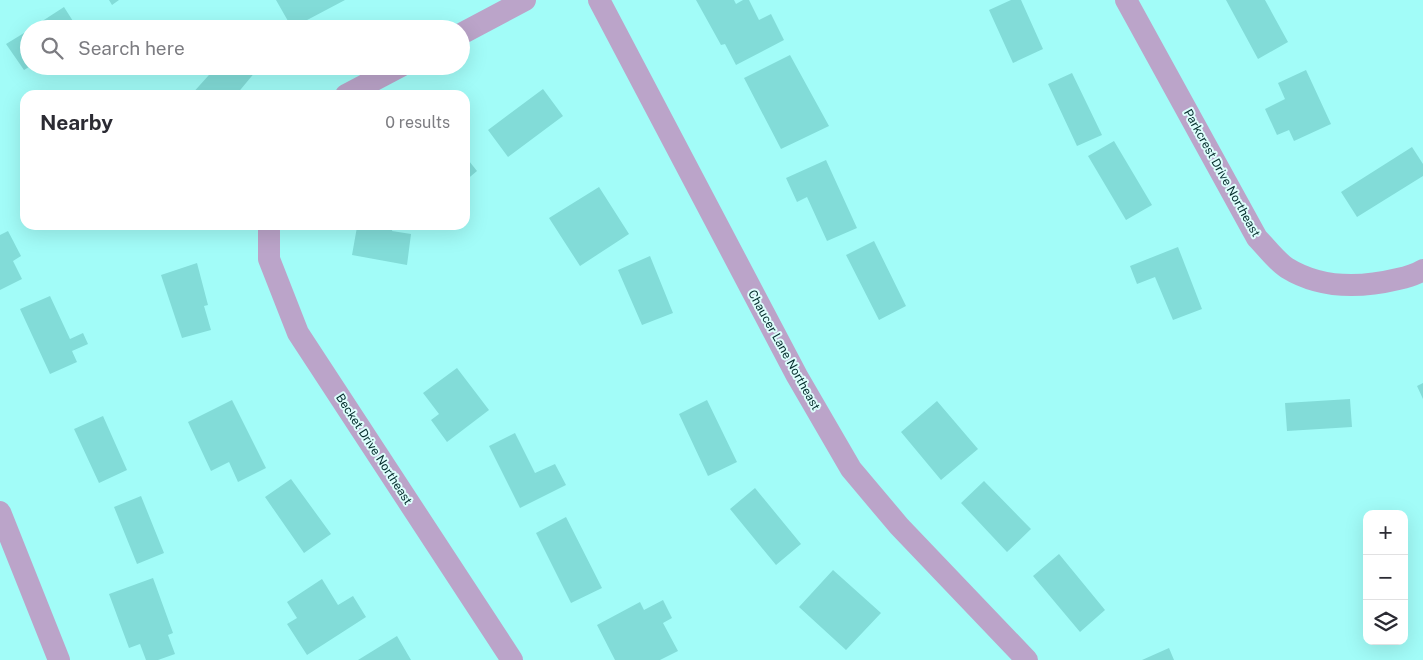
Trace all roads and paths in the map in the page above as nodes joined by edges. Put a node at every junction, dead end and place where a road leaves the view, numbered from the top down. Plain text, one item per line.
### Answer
1 (525, 0) edge
2 (599, 0) edge
3 (1126, 0) edge
4 (470, 29) edge
5 (383, 75) edge
6 (355, 90) edge
7 (269, 230) edge
8 (1423, 270) edge
9 (0, 512) edge
10 (59, 660) edge
11 (512, 660) edge
12 (1027, 660) edge

1 - 4 street
2 - 12 street, Chaucer Lane Northeast
3 - 8 street, Parkcrest Drive Northeast
5 - 6 street
7 - 11 street, Becket Drive Northeast
9 - 10 street

